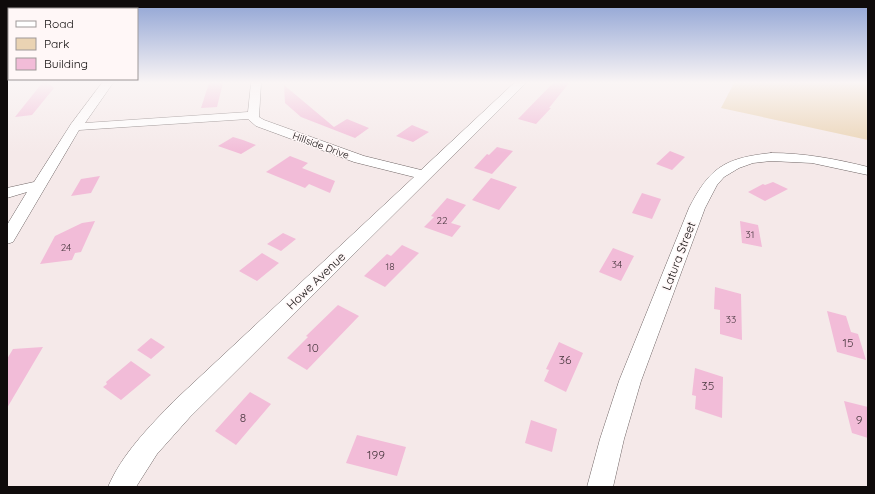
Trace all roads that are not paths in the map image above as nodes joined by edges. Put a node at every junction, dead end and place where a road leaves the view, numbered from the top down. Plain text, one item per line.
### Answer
1 (91, 106) edge
2 (253, 106) edge
3 (498, 106) edge
4 (252, 115) junction
5 (75, 127) junction
6 (868, 170) edge
7 (426, 176) junction
8 (40, 185) junction
9 (7, 193) edge
10 (7, 238) edge
11 (121, 487) edge
12 (600, 487) edge

1 - 5 street
2 - 4 street
3 - 7 street, Howe Avenue
4 - 5 street
4 - 7 street, Hillside Drive
5 - 8 street
6 - 12 street, Latura Street
7 - 11 street, Howe Avenue
8 - 9 street
8 - 10 street

